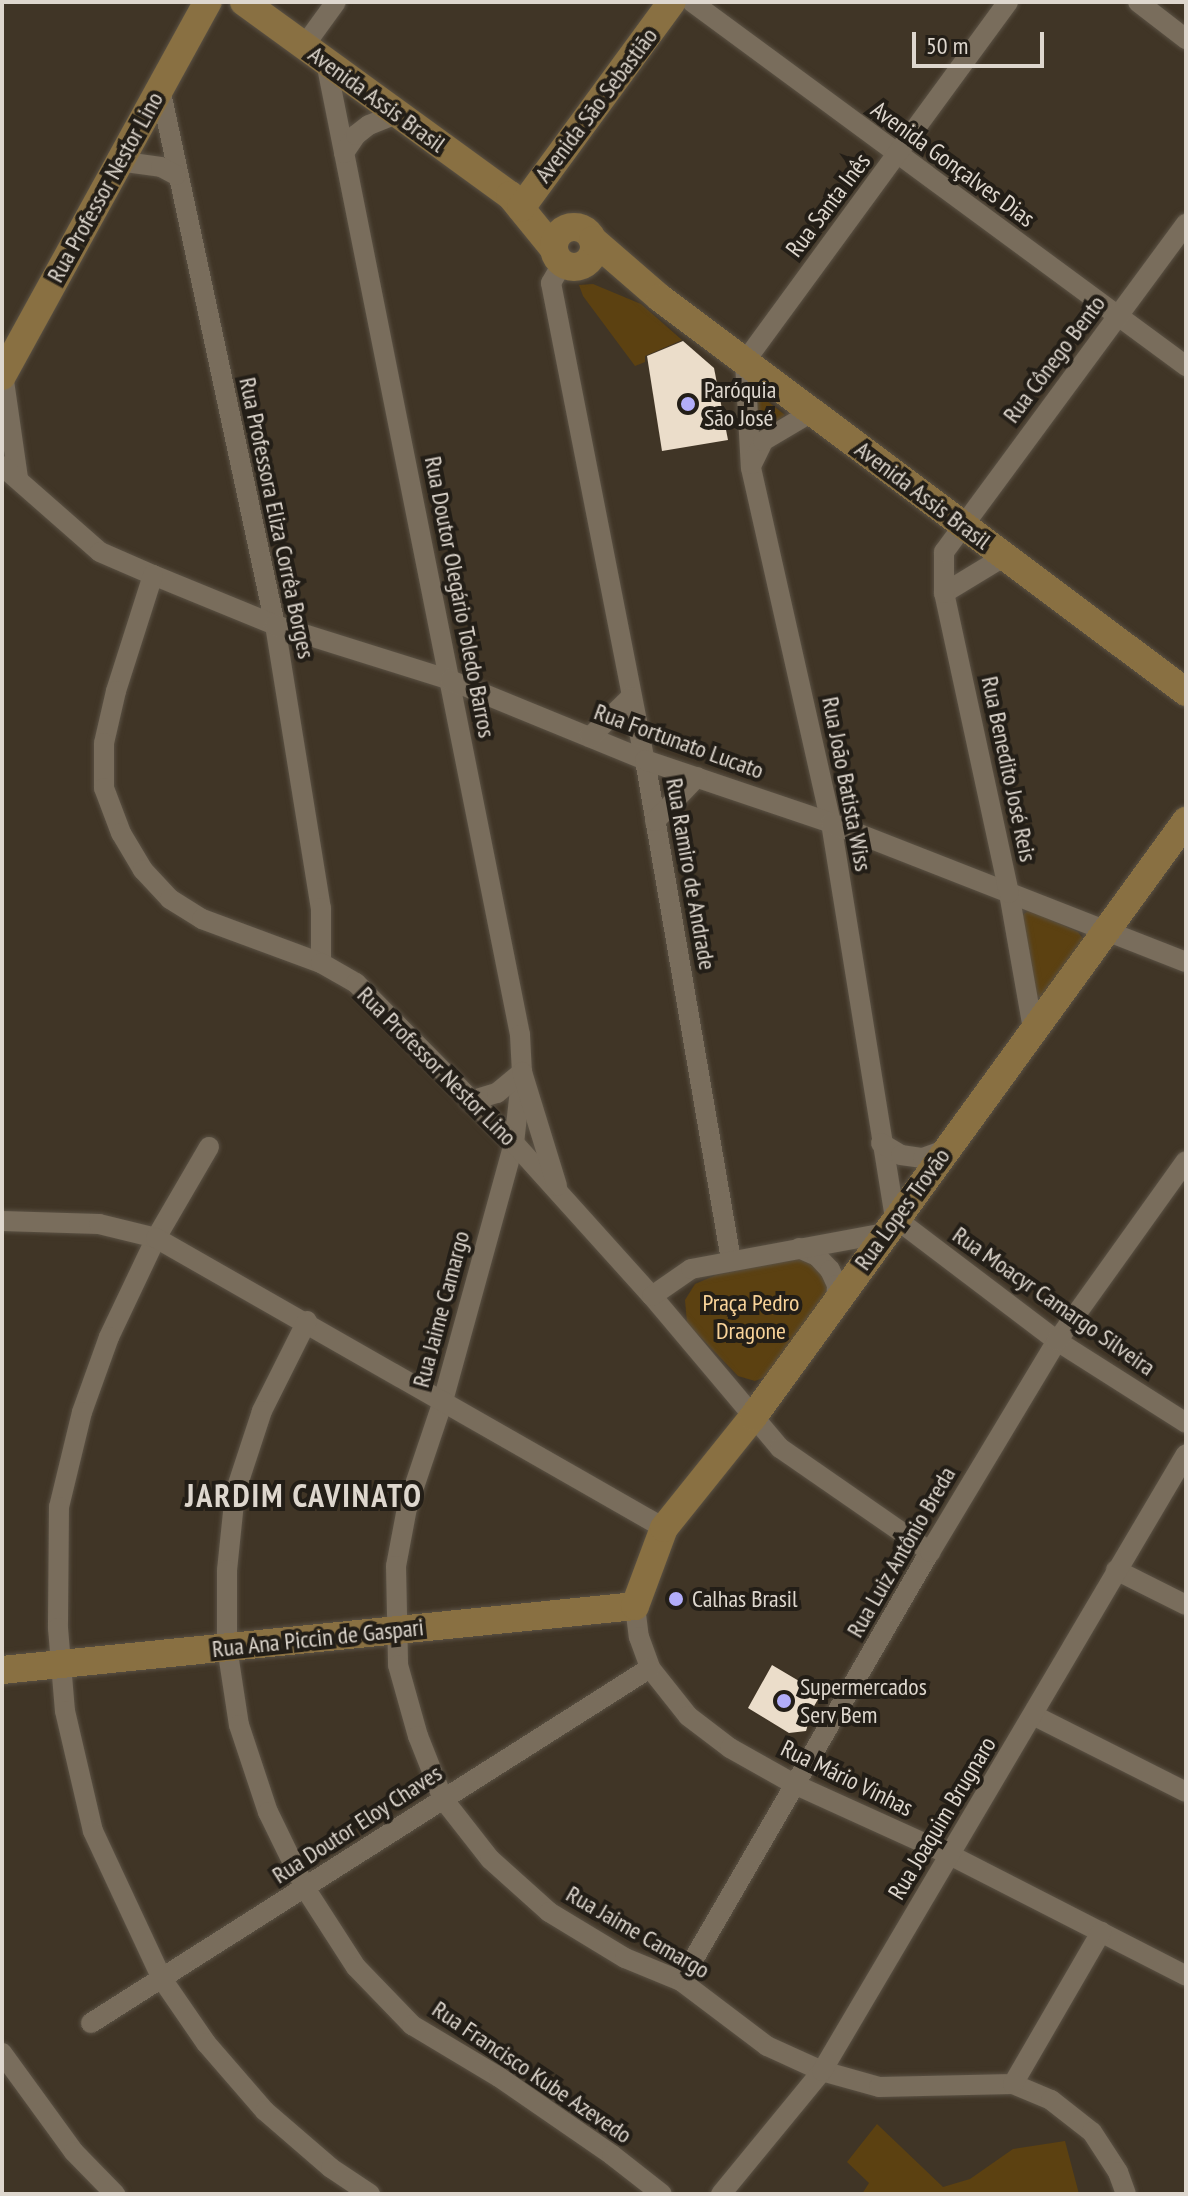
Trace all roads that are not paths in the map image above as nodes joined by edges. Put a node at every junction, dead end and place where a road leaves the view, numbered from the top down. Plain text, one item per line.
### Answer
1 (208, 2) edge
2 (244, 2) edge
3 (336, 2) edge
4 (672, 2) edge
5 (692, 2) edge
6 (1008, 2) edge
7 (1138, 2) edge
8 (1186, 39) edge
9 (315, 54) junction
10 (160, 88) junction
11 (396, 114) junction
12 (344, 153) junction
13 (897, 156) junction
14 (118, 161) junction
15 (176, 175) junction
16 (519, 201) junction
17 (1186, 224) edge
18 (571, 249) junction
19 (1119, 317) junction
20 (745, 362) junction
21 (1186, 366) edge
22 (3, 375) edge
23 (812, 412) junction
24 (751, 468) junction
25 (10, 472) edge
26 (963, 525) junction
27 (1005, 556) junction
28 (153, 575) junction
29 (944, 593) junction
30 (275, 625) junction
31 (450, 680) junction
32 (1186, 692) edge
33 (631, 697) junction
34 (590, 737) junction
35 (645, 760) junction
36 (697, 777) junction
37 (655, 821) junction
38 (1186, 821) edge
39 (831, 823) junction
40 (1009, 893) junction
41 (1104, 932) junction
42 (1186, 962) edge
43 (321, 963) junction
44 (1033, 1029) junction
45 (522, 1072) junction
46 (470, 1101) junction
47 (514, 1143) junction
48 (881, 1143) junction
49 (209, 1147) dead end
50 (945, 1150) junction
51 (1186, 1161) edge
52 (560, 1194) junction
53 (2, 1221) edge
54 (890, 1226) junction
55 (156, 1238) junction
56 (799, 1248) junction
57 (731, 1260) junction
58 (652, 1296) junction
59 (836, 1302) junction
60 (307, 1321) junction
61 (1057, 1341) junction
62 (443, 1401) junction
63 (753, 1417) junction
64 (1186, 1423) edge
65 (1186, 1454) edge
66 (664, 1528) junction
67 (930, 1552) junction
68 (1116, 1570) junction
69 (1186, 1605) edge
70 (635, 1606) junction
71 (395, 1631) junction
72 (227, 1647) junction
73 (61, 1664) junction
74 (650, 1668) junction
75 (2, 1670) edge
76 (1033, 1715) junction
77 (796, 1785) junction
78 (1186, 1792) edge
79 (443, 1799) junction
80 (950, 1855) junction
81 (305, 1888) junction
82 (1101, 1932) junction
83 (1186, 1976) edge
84 (162, 1979) junction
85 (681, 1981) junction
86 (91, 2023) dead end
87 (4, 2058) edge
88 (822, 2071) junction
89 (1013, 2084) junction
90 (115, 2194) edge
91 (370, 2194) edge
92 (662, 2194) edge
93 (721, 2194) edge
94 (1126, 2194) edge

1 - 10 main road, Rua Professor Nestor Lino
2 - 9 main road, Avenida Assis Brasil
3 - 9 street
4 - 16 main road, Avenida São Sebastião
5 - 13 street, Avenida Gonçalves Dias
6 - 13 street, Rua Santa Inês
7 - 8 street
9 - 11 main road, Avenida Assis Brasil
9 - 12 street, Rua Doutor Olegário Toledo Barros
10 - 14 main road, Rua Professor Nestor Lino
10 - 15 street, Rua Professora Eliza Corrêa Borges
11 - 12 street
11 - 16 main road, Avenida Assis Brasil
12 - 31 street, Rua Doutor Olegário Toledo Barros
13 - 19 street, Avenida Gonçalves Dias
13 - 20 street, Rua Santa Inês
14 - 15 street
14 - 22 main road, Rua Professor Nestor Lino
15 - 30 street, Rua Professora Eliza Corrêa Borges
16 - 18 main road, Avenida Assis Brasil
17 - 19 street, Rua Cônego Bento
18 - 20 main road, Avenida Assis Brasil
18 - 33 street, Rua Ramiro de Andrade
19 - 21 street, Avenida Gonçalves Dias
19 - 26 street, Rua Cônego Bento
20 - 23 main road, Avenida Assis Brasil
20 - 24 street, Rua João Batista Wiss
22 - 25 street, Rua Professor Nestor Lino
23 - 24 street
23 - 26 main road, Avenida Assis Brasil
24 - 39 street, Rua João Batista Wiss
25 - 28 street, Rua Professor Nestor Lino
26 - 27 main road, Avenida Assis Brasil
26 - 29 street, Rua Benedito José Reis
27 - 29 street
27 - 32 main road, Avenida Assis Brasil
28 - 30 street, Rua Fortunato Lucato
28 - 43 street, Rua Professor Nestor Lino
29 - 40 street, Rua Benedito José Reis
30 - 31 street, Rua Fortunato Lucato
30 - 43 street, Rua Professora Eliza Corrêa Borges
31 - 34 street, Rua Fortunato Lucato
31 - 45 street, Rua Doutor Olegário Toledo Barros
33 - 34 street
33 - 35 street, Rua Ramiro de Andrade
34 - 35 street, Rua Fortunato Lucato
35 - 36 street, Rua Fortunato Lucato
35 - 37 street, Rua Ramiro de Andrade
36 - 37 street
36 - 39 street, Rua Fortunato Lucato
37 - 57 street, Rua Ramiro de Andrade
38 - 41 main road, Rua Lopes Trovão
39 - 40 street, Rua Fortunato Lucato
39 - 48 street, Rua João Batista Wiss
40 - 41 street, Rua Fortunato Lucato
40 - 44 street, Rua Benedito José Reis
41 - 42 street, Rua Fortunato Lucato
41 - 44 main road, Rua Lopes Trovão
43 - 46 street, Rua Professor Nestor Lino
44 - 50 main road, Rua Lopes Trovão
45 - 46 street
45 - 47 street, Rua Doutor Olegário Toledo Barros
45 - 52 street
46 - 47 street, Rua Professor Nestor Lino
47 - 52 street, Rua Professor Nestor Lino
47 - 62 street, Rua Jaime Camargo
48 - 50 street
48 - 54 street, Rua João Batista Wiss
49 - 55 street
50 - 54 main road, Rua Lopes Trovão
51 - 61 street, Rua Luiz Antônio Breda
52 - 58 street, Rua Professor Nestor Lino
53 - 55 street
54 - 56 street
54 - 59 main road, Rua Lopes Trovão
54 - 61 street, Rua Moacyr Camargo Silveira
55 - 60 street
55 - 73 street
56 - 57 street
56 - 59 street
57 - 58 street
58 - 63 street, Rua Professor Nestor Lino
59 - 63 main road, Rua Lopes Trovão
60 - 62 street
60 - 72 street, Rua Francisco Kube Azevedo
61 - 64 street, Rua Moacyr Camargo Silveira
61 - 67 street, Rua Luiz Antônio Breda
62 - 66 street
62 - 71 street, Rua Jaime Camargo
63 - 66 main road, Rua Lopes Trovão
63 - 67 street, Rua Professor Nestor Lino
65 - 68 street, Rua Joaquim Brugnaro
66 - 70 main road, Rua Lopes Trovão
67 - 77 street, Rua Luiz Antônio Breda
68 - 69 street
68 - 76 street, Rua Joaquim Brugnaro
70 - 71 main road, Rua Ana Piccin de Gaspari
70 - 74 street, Rua Mário Vinhas
71 - 72 main road, Rua Ana Piccin de Gaspari
71 - 79 street, Rua Jaime Camargo
72 - 73 main road, Rua Ana Piccin de Gaspari
72 - 81 street, Rua Francisco Kube Azevedo
73 - 75 main road, Rua Ana Piccin de Gaspari
73 - 84 street
74 - 77 street, Rua Mário Vinhas
74 - 79 street, Rua Doutor Eloy Chaves
76 - 78 street
76 - 80 street, Rua Joaquim Brugnaro
77 - 80 street, Rua Mário Vinhas
77 - 85 street, Rua Luiz Antônio Breda
79 - 81 street, Rua Doutor Eloy Chaves
79 - 85 street, Rua Jaime Camargo
80 - 82 street, Rua Mário Vinhas
80 - 88 street, Rua Joaquim Brugnaro
81 - 84 street, Rua Doutor Eloy Chaves
81 - 92 street, Rua Francisco Kube Azevedo
82 - 83 street, Rua Mário Vinhas
82 - 89 street
84 - 86 street, Rua Doutor Eloy Chaves
84 - 91 street
85 - 88 street, Rua Jaime Camargo
87 - 90 street
88 - 89 street, Rua Jaime Camargo
88 - 93 street, Rua Joaquim Brugnaro
89 - 94 street, Rua Jaime Camargo

